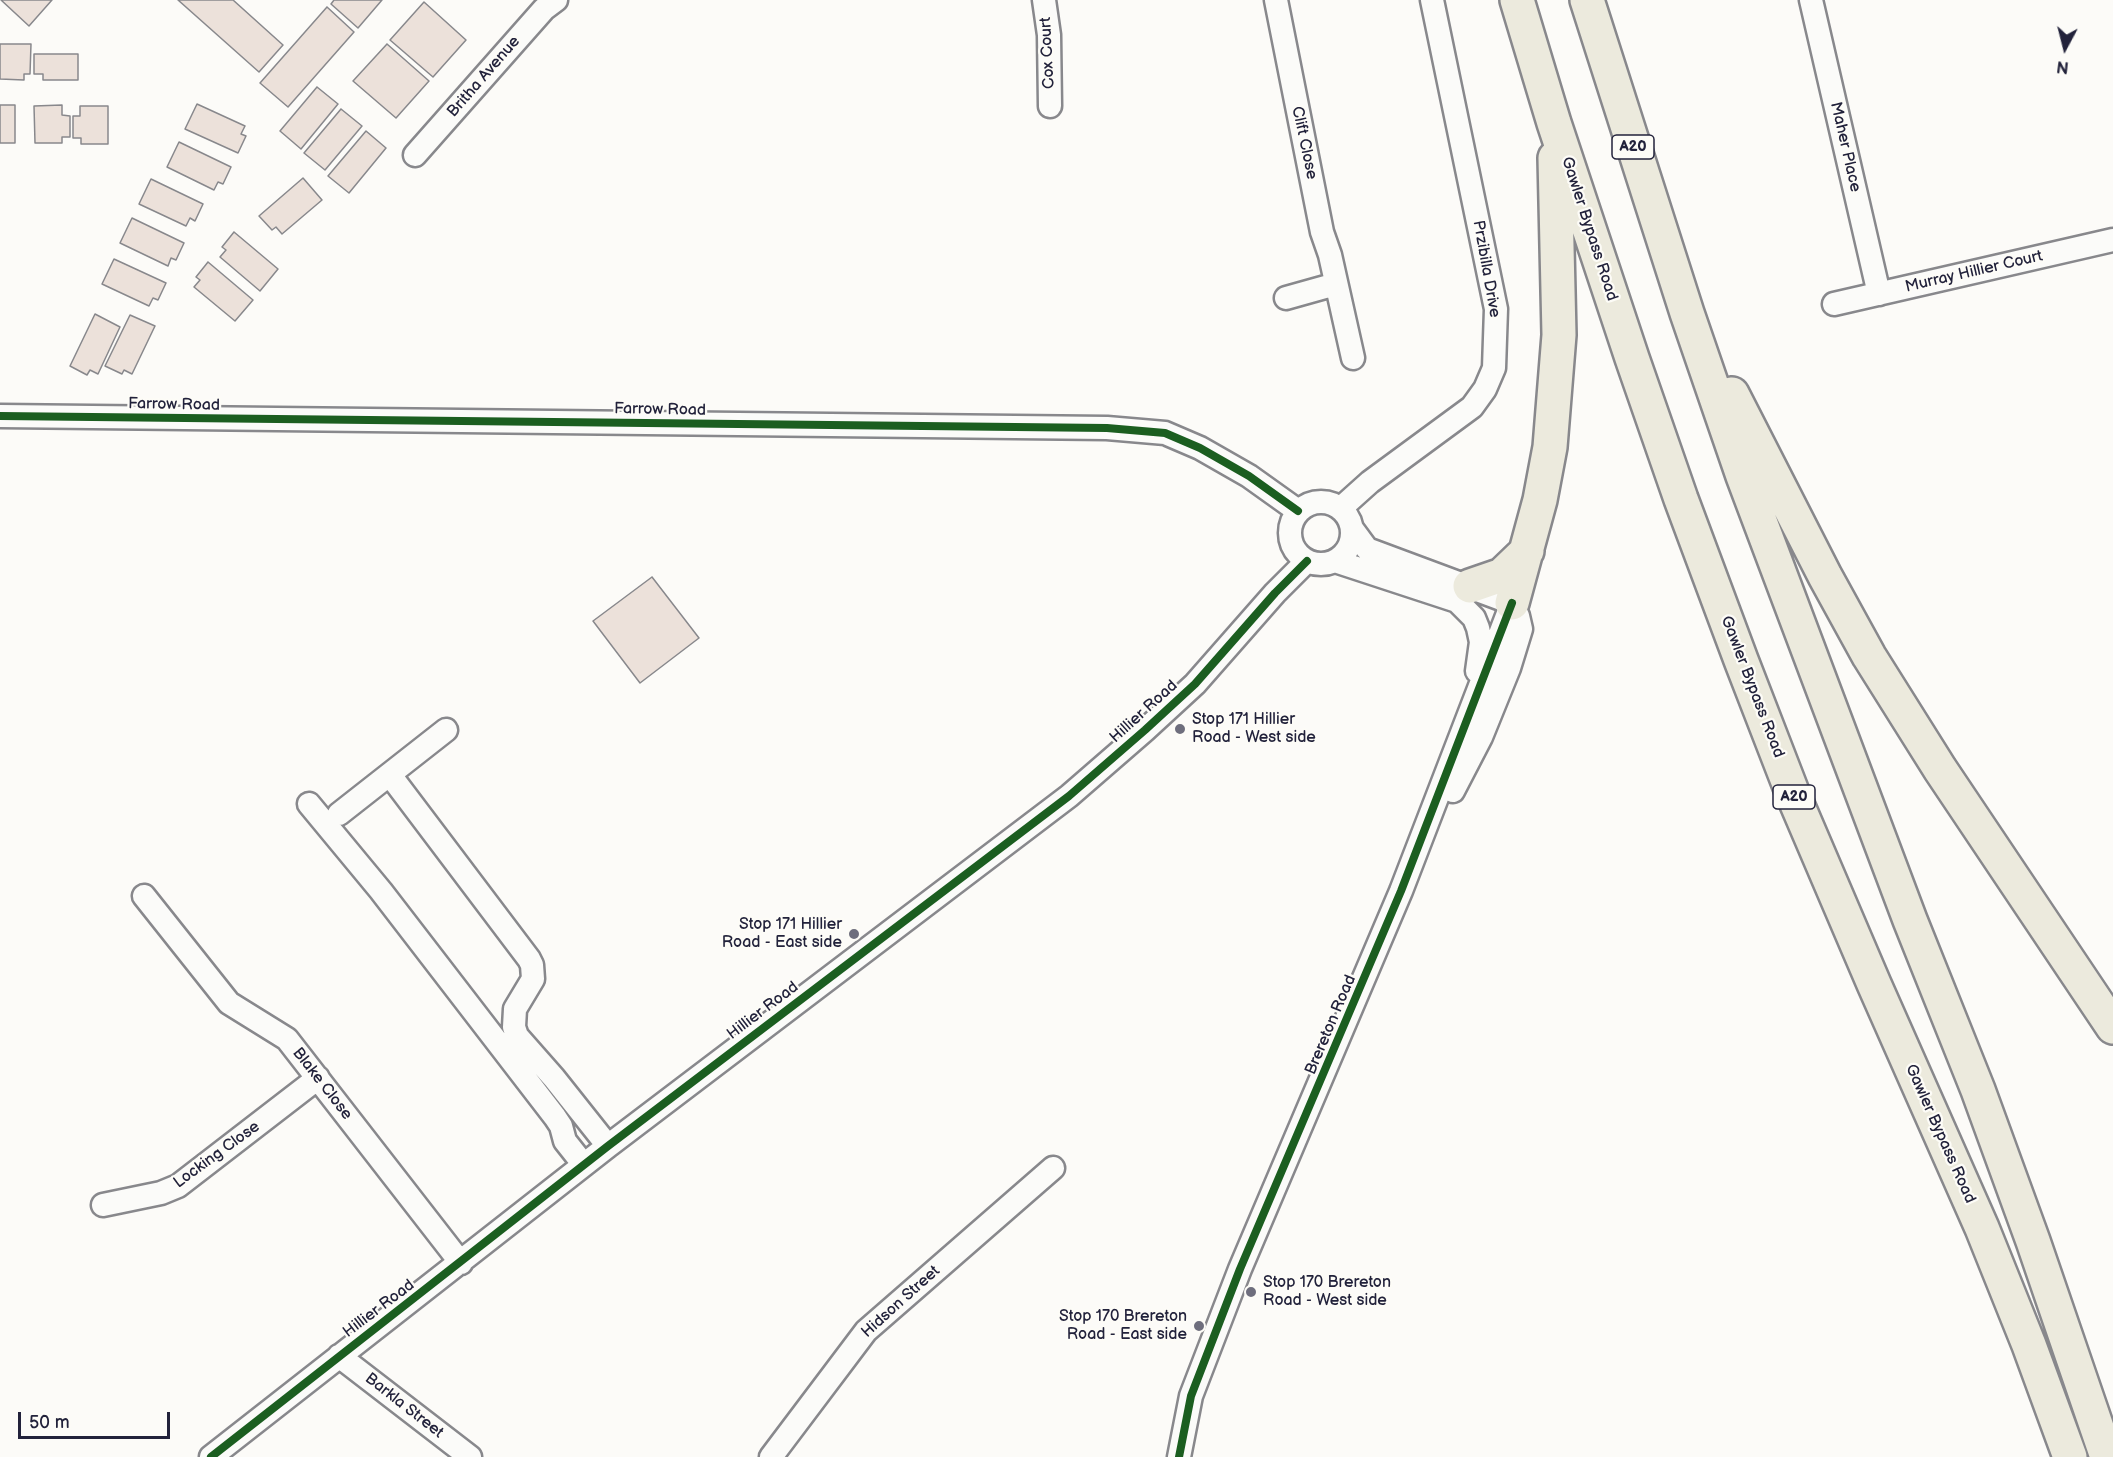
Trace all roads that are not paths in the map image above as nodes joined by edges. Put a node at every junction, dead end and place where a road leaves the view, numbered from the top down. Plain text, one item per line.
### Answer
1 (556, 0) edge
2 (1044, 0) edge
3 (1276, 0) edge
4 (1432, 0) edge
5 (1517, 0) edge
6 (1587, 0) edge
7 (1810, 0) edge
8 (1050, 106) dead end
9 (1554, 123) junction
10 (415, 155) dead end
11 (2113, 240) edge
12 (1336, 284) junction
13 (1680, 294) junction
14 (1880, 294) junction
15 (1286, 298) dead end
16 (1834, 304) dead end
17 (1353, 358) dead end
18 (0, 416) edge
19 (1341, 508) junction
20 (1298, 511) junction
21 (1353, 530) junction
22 (1527, 551) junction
23 (1307, 561) junction
24 (1335, 561) junction
25 (1470, 586) junction
26 (1512, 603) junction
27 (1470, 714) junction
28 (447, 730) dead end
29 (390, 775) junction
30 (309, 804) dead end
31 (339, 814) dead end
32 (1401, 891) junction
33 (144, 896) dead end
34 (2113, 1026) edge
35 (318, 1078) junction
36 (608, 1146) junction
37 (584, 1166) junction
38 (1053, 1168) dead end
39 (104, 1205) dead end
40 (461, 1263) junction
41 (339, 1356) junction
42 (211, 1457) edge
43 (470, 1457) edge
44 (771, 1457) edge
45 (1179, 1457) edge
46 (2070, 1457) edge
47 (2107, 1457) edge

1 - 10 street, Britha Avenue
2 - 8 street, Cox Court
3 - 12 street, Clift Close
4 - 19 street, Przibilla Drive
5 - 9 highway, Gawler Bypass Road / A20
6 - 13 highway, A20
7 - 14 street, Maher Place
9 - 22 highway
9 - 46 highway, Gawler Bypass Road / A20
11 - 14 street, Murray Hillier Court
12 - 15 street
12 - 17 street, Clift Close
13 - 34 highway
13 - 47 highway, A20
14 - 16 street, Murray Hillier Court
18 - 20 street, Farrow Road
19 - 20 street
19 - 21 street
20 - 23 street
21 - 24 street
21 - 25 street
22 - 25 highway
22 - 26 highway
23 - 24 street
23 - 36 street, Hillier Road
24 - 27 street, Brereton Road
25 - 26 street
26 - 27 street, Brereton Road
26 - 32 street, Brereton Road
27 - 32 street, Brereton Road
28 - 29 street
29 - 31 street
29 - 36 street
30 - 37 street
32 - 45 street, Brereton Road
33 - 35 street, Blake Close
35 - 39 street, Locking Close
35 - 40 street, Blake Close
36 - 37 street, Hillier Road
37 - 40 street, Hillier Road
38 - 44 street, Hidson Street
40 - 41 street, Hillier Road
41 - 42 street, Hillier Road
41 - 43 street, Barkla Street

